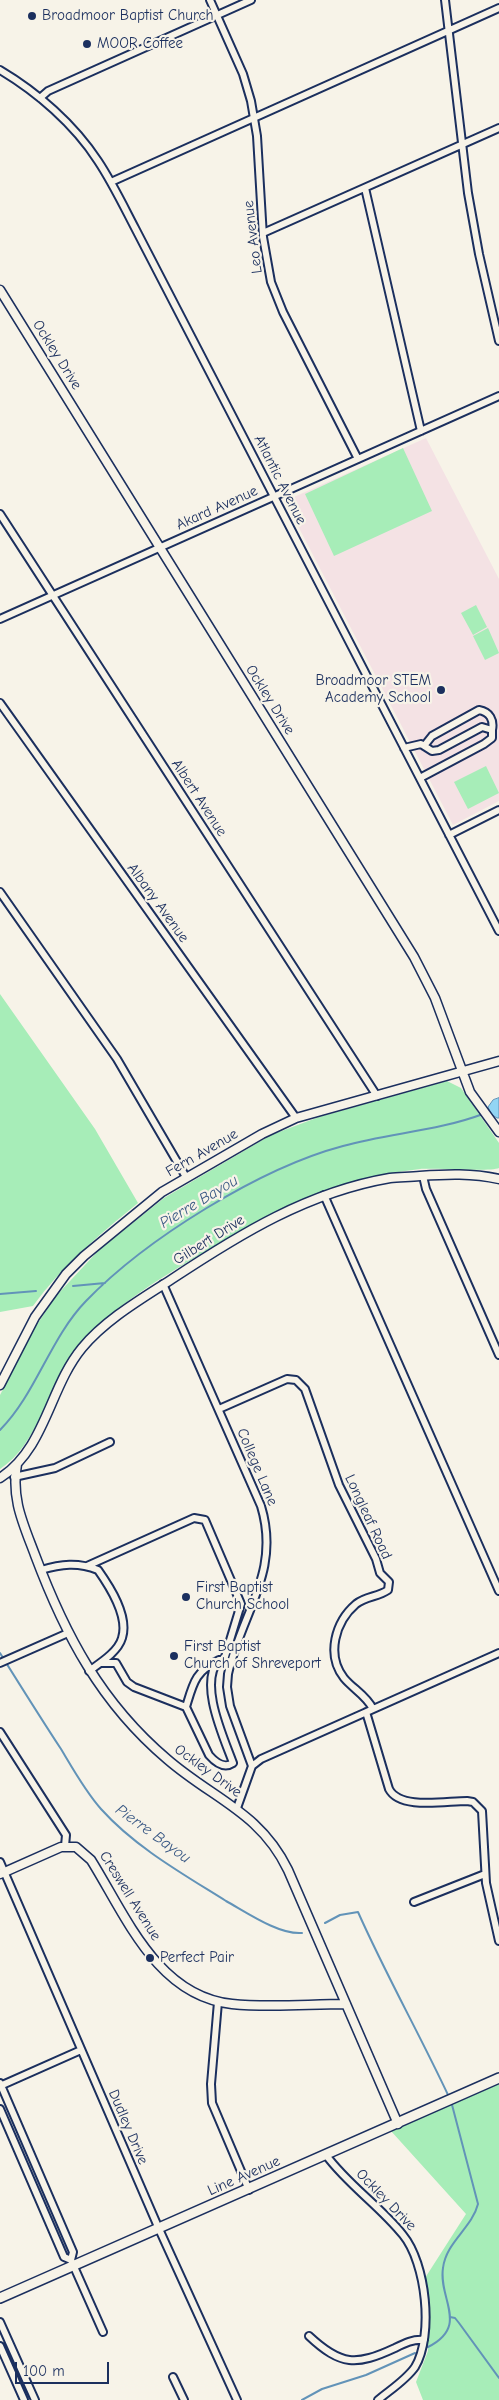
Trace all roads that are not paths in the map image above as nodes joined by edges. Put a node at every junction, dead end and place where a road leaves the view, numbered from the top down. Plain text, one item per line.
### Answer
1 (210, 0) edge
2 (251, 0) edge
3 (446, 0) edge
4 (499, 8) edge
5 (217, 15) junction
6 (449, 30) junction
7 (0, 70) edge
8 (40, 98) junction
9 (255, 118) junction
10 (499, 128) edge
11 (462, 144) junction
12 (111, 182) junction
13 (365, 188) junction
14 (262, 233) junction
15 (0, 290) edge
16 (499, 341) edge
17 (499, 396) edge
18 (421, 430) junction
19 (358, 458) junction
20 (274, 496) junction
21 (0, 514) edge
22 (160, 547) junction
23 (53, 595) junction
24 (0, 619) edge
25 (0, 703) edge
26 (492, 730) junction
27 (424, 746) junction
28 (404, 748) junction
29 (420, 778) junction
30 (499, 810) edge
31 (449, 835) junction
32 (0, 892) edge
33 (499, 931) edge
34 (499, 1061) edge
35 (462, 1072) junction
36 (376, 1096) junction
37 (296, 1118) junction
38 (499, 1132) edge
39 (499, 1170) edge
40 (423, 1176) junction
41 (490, 1177) junction
42 (186, 1178) junction
43 (499, 1178) edge
44 (324, 1195) junction
45 (163, 1284) junction
46 (499, 1355) edge
47 (0, 1385) edge
48 (219, 1410) junction
49 (110, 1442) dead end
50 (16, 1464) junction
51 (14, 1477) junction
52 (0, 1478) edge
53 (87, 1566) junction
54 (41, 1570) junction
55 (499, 1591) edge
56 (68, 1633) junction
57 (119, 1644) junction
58 (499, 1653) edge
59 (221, 1660) junction
60 (100, 1663) junction
61 (116, 1663) junction
62 (232, 1663) junction
63 (0, 1664) edge
64 (89, 1671) junction
65 (186, 1707) junction
66 (373, 1709) junction
67 (366, 1712) junction
68 (0, 1732) edge
69 (252, 1766) junction
70 (237, 1808) junction
71 (66, 1846) junction
72 (0, 1862) edge
73 (2, 1873) edge
74 (485, 1874) junction
75 (414, 1902) dead end
76 (499, 1941) edge
77 (218, 2002) junction
78 (346, 2004) junction
79 (81, 2050) junction
80 (499, 2078) edge
81 (0, 2085) edge
82 (0, 2110) edge
83 (398, 2124) junction
84 (326, 2155) junction
85 (249, 2190) junction
86 (159, 2229) junction
87 (72, 2263) junction
88 (0, 2298) edge
89 (0, 2322) edge
90 (103, 2332) dead end
91 (309, 2336) dead end
92 (424, 2340) junction
93 (0, 2346) edge
94 (173, 2377) dead end
95 (29, 2385) junction
96 (20, 2389) junction
97 (24, 2400) edge
98 (35, 2400) edge
99 (184, 2400) edge
100 (237, 2400) edge
101 (378, 2400) edge

1 - 5 street, Leo Avenue
2 - 5 street
3 - 6 street
4 - 6 street
5 - 8 street
5 - 9 street, Leo Avenue
6 - 9 street
6 - 11 street
7 - 8 street, Atlantic Avenue
8 - 12 street, Atlantic Avenue
9 - 12 street
9 - 14 street, Leo Avenue
10 - 11 street
11 - 13 street
11 - 16 street
12 - 20 street, Atlantic Avenue
13 - 14 street
13 - 18 street
14 - 19 street, Leo Avenue
15 - 22 street, Ockley Drive
17 - 18 street, Akard Avenue
18 - 19 street, Akard Avenue
19 - 20 street, Akard Avenue
20 - 22 street, Akard Avenue
20 - 28 street, Atlantic Avenue
21 - 23 street, Albert Avenue
22 - 23 street, Akard Avenue
22 - 35 street, Ockley Drive
23 - 24 street, Akard Avenue
23 - 36 street, Albert Avenue
25 - 37 street, Albany Avenue
26 - 27 street
26 - 27 street
26 - 29 street
27 - 28 street
28 - 29 street, Atlantic Avenue
29 - 31 street, Atlantic Avenue
30 - 31 street
31 - 33 street, Atlantic Avenue
32 - 42 street
34 - 35 street, Fern Avenue
35 - 36 street, Fern Avenue
35 - 38 street, Ockley Drive
36 - 37 street, Fern Avenue
37 - 42 street, Fern Avenue
39 - 41 street
40 - 41 street, Gilbert Drive
40 - 44 street, Gilbert Drive
40 - 46 street
41 - 43 street, Gilbert Drive
42 - 47 street, Fern Avenue
44 - 45 street, Gilbert Drive
44 - 55 street
45 - 48 street, College Lane
45 - 50 street, Gilbert Drive
48 - 62 street, College Lane
48 - 66 street, Longleaf Road
49 - 51 street
50 - 51 street, Ockley Drive
50 - 52 street
51 - 54 street, Ockley Drive
53 - 54 street
53 - 57 street
53 - 59 street
54 - 56 street, Ockley Drive
56 - 63 street
56 - 64 street, Ockley Drive
57 - 60 street
57 - 61 street
58 - 66 street
59 - 62 street
59 - 65 street
59 - 65 street
60 - 61 street
60 - 64 street
61 - 65 street
62 - 69 street, College Lane
64 - 70 street, Ockley Drive
66 - 67 street
67 - 69 street
67 - 74 street
68 - 71 street
69 - 70 street
70 - 78 street, Ockley Drive
71 - 73 street
71 - 77 street, Creswell Avenue
72 - 73 street, Dudley Drive
73 - 79 street, Dudley Drive
74 - 75 street
74 - 76 street
77 - 78 street, Creswell Avenue
77 - 85 street
78 - 83 street, Ockley Drive
79 - 81 street
79 - 86 street, Dudley Drive
80 - 83 main road, Line Avenue
81 - 87 street
82 - 87 street
83 - 84 main road, Line Avenue
84 - 85 main road, Line Avenue
84 - 92 street, Ockley Drive
85 - 86 main road, Line Avenue
86 - 87 main road, Line Avenue
86 - 100 street, Dudley Drive
87 - 88 main road, Line Avenue
87 - 90 street
89 - 95 street
91 - 92 street
92 - 101 street, Ockley Drive
93 - 96 street
94 - 99 street
95 - 96 street
95 - 98 street
96 - 97 street

